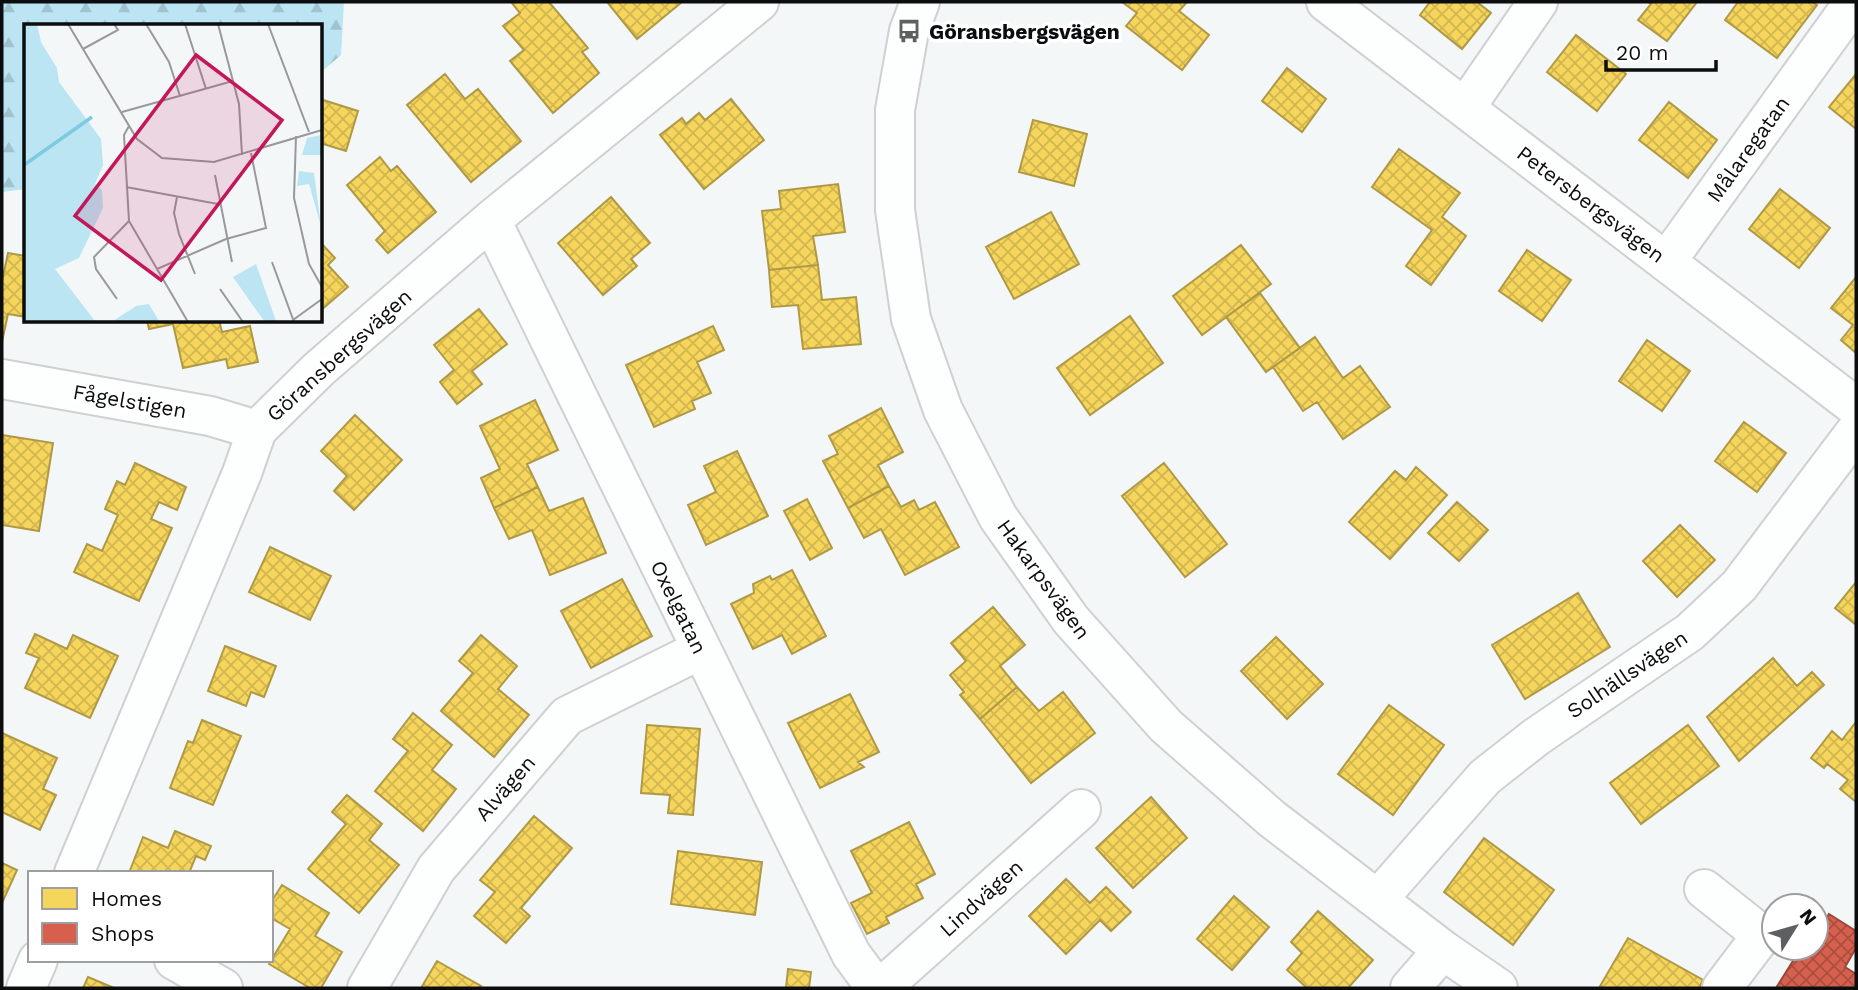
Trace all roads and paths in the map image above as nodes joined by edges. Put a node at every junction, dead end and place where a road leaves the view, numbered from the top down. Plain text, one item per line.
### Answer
1 (759, 2) edge
2 (920, 2) edge
3 (1326, 2) edge
4 (1538, 2) edge
5 (1854, 2) edge
6 (1465, 108) junction
7 (491, 220) junction
8 (1666, 262) junction
9 (2, 379) edge
10 (1856, 407) edge
11 (257, 430) junction
12 (1856, 431) edge
13 (700, 650) junction
14 (1081, 808) dead end
15 (75, 871) edge
16 (1704, 889) dead end
17 (1378, 899) junction
18 (1443, 950) junction
19 (37, 962) edge
20 (178, 962) edge
21 (26, 988) edge
22 (223, 988) edge
23 (367, 988) edge
24 (878, 988) edge
25 (1410, 988) edge
26 (1498, 988) edge
27 (1722, 988) edge

1 - 7 street, Göransbergsvägen
2 - 17 street, Hakarpsvägen
3 - 6 street, Petersbergsvägen
4 - 6 street
5 - 8 street, Målaregatan
6 - 8 street, Petersbergsvägen
7 - 11 street, Göransbergsvägen
7 - 13 street, Oxelgatan
8 - 10 street, Petersbergsvägen
9 - 11 street, Fågelstigen
11 - 15 street, Göransbergsvägen
12 - 17 street, Solhällsvägen
13 - 23 street, Alvägen
13 - 24 street, Oxelgatan
14 - 24 street, Lindvägen
16 - 27 street
17 - 18 street, Hakarpsvägen
18 - 25 street
18 - 26 street, Hakarpsvägen
19 - 21 street
20 - 22 street

